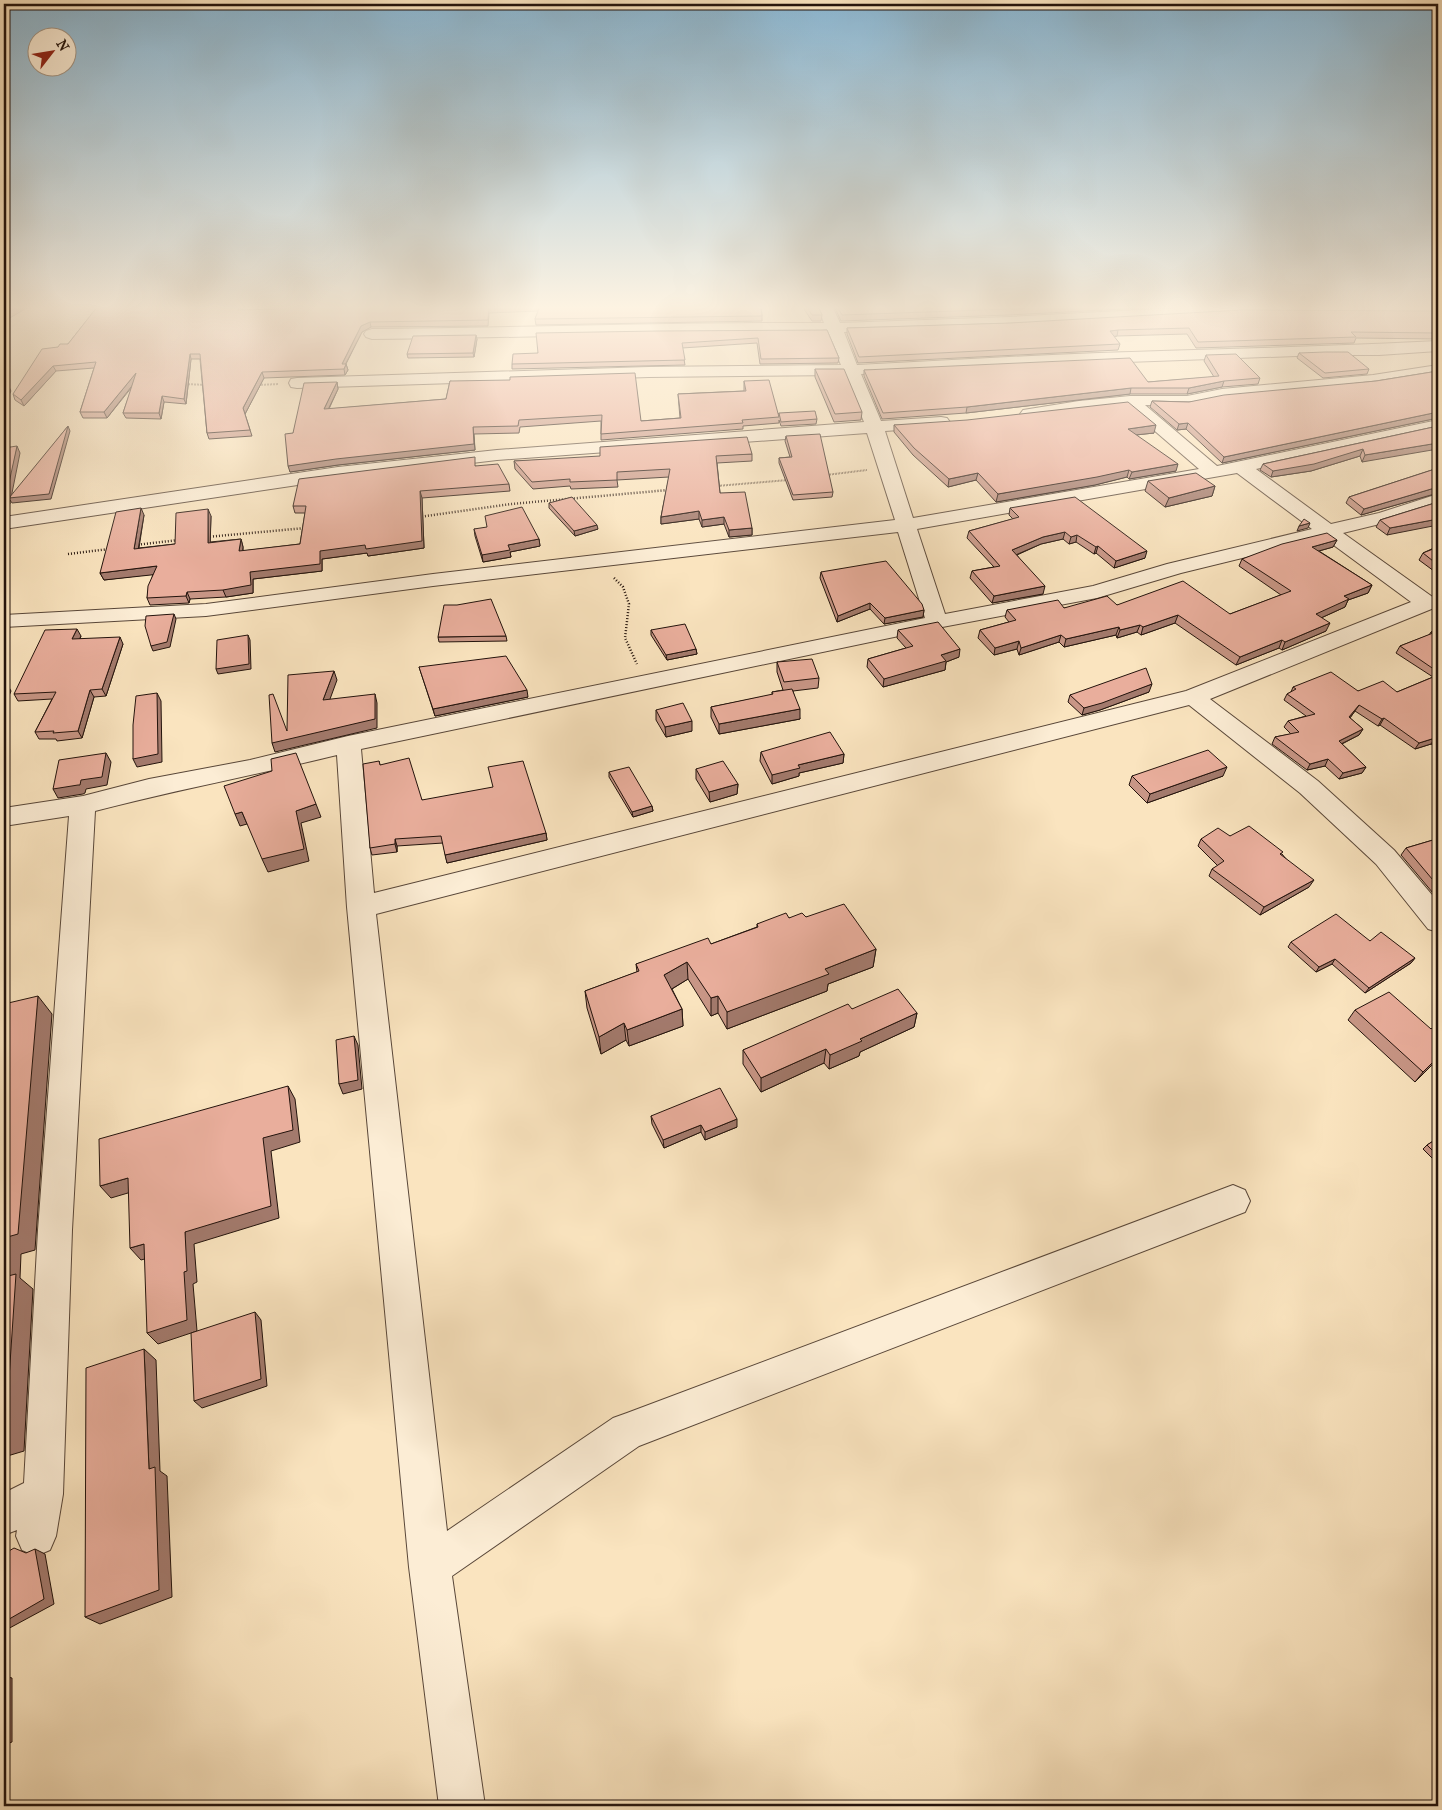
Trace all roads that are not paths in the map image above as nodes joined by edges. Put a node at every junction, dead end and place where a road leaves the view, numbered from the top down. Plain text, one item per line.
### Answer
1 (859, 390) edge
2 (1263, 390) edge
3 (1130, 401) junction
4 (1015, 415) edge
5 (956, 421) edge
6 (1438, 425) edge
7 (874, 426) junction
8 (1241, 467) junction
9 (1214, 472) junction
10 (1438, 500) edge
11 (4, 523) edge
12 (906, 525) junction
13 (1327, 530) junction
14 (1432, 601) edge
15 (4, 621) edge
16 (937, 622) junction
17 (1193, 697) junction
18 (348, 744) junction
19 (83, 804) junction
20 (4, 817) edge
21 (361, 907) junction
22 (1438, 921) edge
23 (1233, 1201) dead end
24 (43, 1494) junction
25 (4, 1515) edge
26 (36, 1536) dead end
27 (430, 1567) junction
28 (462, 1806) edge

1 - 7 street
2 - 3 street
3 - 4 street
3 - 9 street
5 - 7 street
6 - 8 street
7 - 11 street
7 - 12 street
8 - 9 street
8 - 13 street
9 - 12 street
10 - 13 street
12 - 15 street
12 - 16 street
13 - 14 street
13 - 16 street
14 - 17 street
16 - 18 street
17 - 21 street
17 - 22 street
18 - 19 street
18 - 21 street
19 - 20 street
19 - 24 street
21 - 27 street
23 - 27 street
24 - 25 street
24 - 26 street
27 - 28 street

